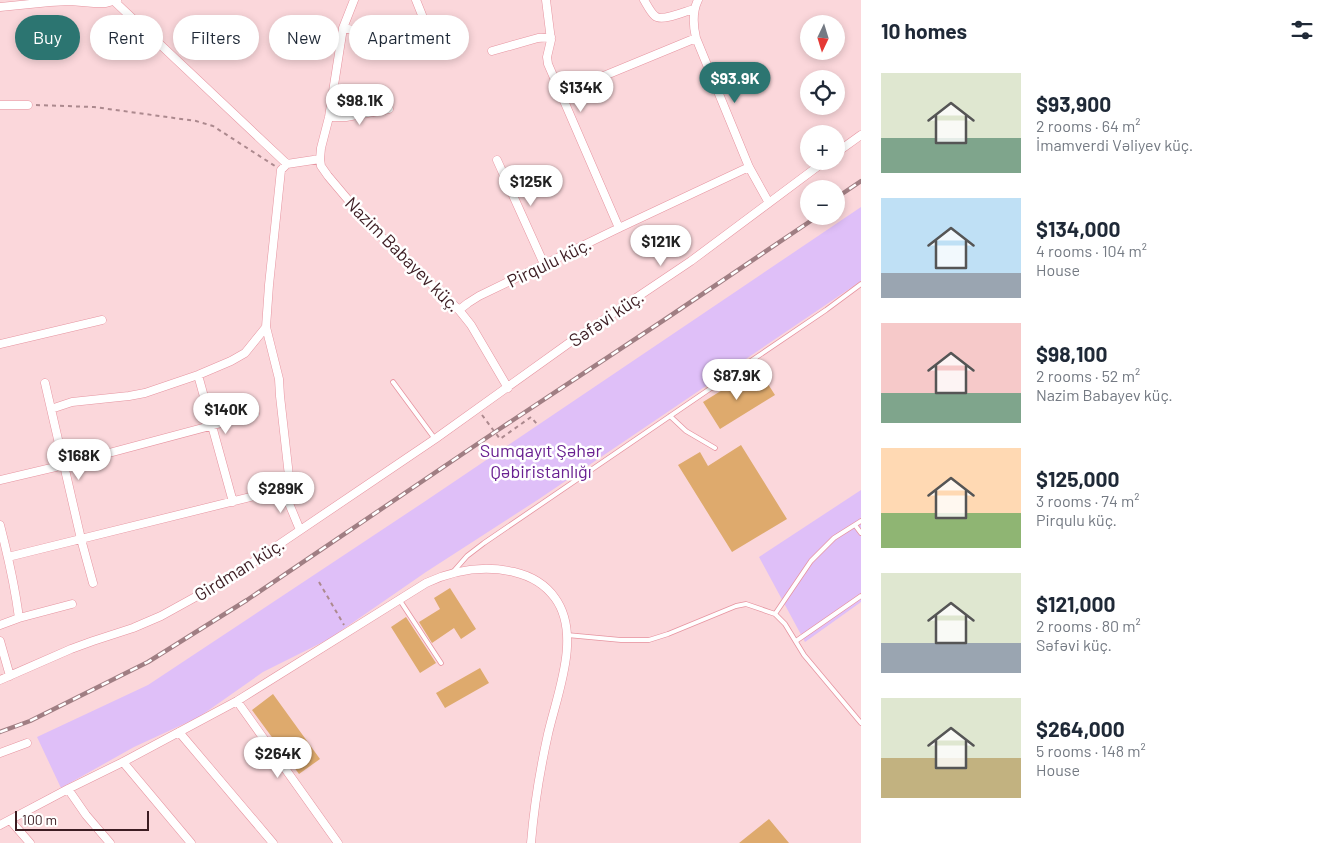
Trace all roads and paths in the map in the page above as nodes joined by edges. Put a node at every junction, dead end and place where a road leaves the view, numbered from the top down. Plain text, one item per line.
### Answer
1 (115, 0) edge
2 (354, 0) edge
3 (416, 0) edge
4 (546, 0) edge
5 (644, 0) edge
6 (698, 0) edge
7 (0, 7) edge
8 (694, 9) junction
9 (422, 15) edge
10 (343, 28) junction
11 (349, 29) edge
12 (551, 36) junction
13 (696, 38) junction
14 (492, 51) dead end
15 (560, 94) junction
16 (28, 105) joint
17 (0, 106) edge
18 (389, 109) dead end
19 (329, 117) junction
20 (861, 135) edge
21 (845, 147) edge
22 (320, 160) junction
23 (497, 160) dead end
24 (749, 166) junction
25 (284, 167) junction
26 (813, 170) edge
27 (769, 203) junction
28 (619, 228) junction
29 (544, 264) junction
30 (861, 284) edge
31 (460, 310) junction
32 (102, 320) dead end
33 (266, 326) junction
34 (0, 344) edge
35 (198, 375) junction
36 (393, 382) dead end
37 (44, 383) dead end
38 (508, 388) junction
39 (51, 409) junction
40 (477, 410) junction
41 (255, 414) dead end
42 (670, 416) junction
43 (537, 424) dead end
44 (212, 425) junction
45 (436, 439) junction
46 (715, 448) dead end
47 (64, 465) junction
48 (0, 480) edge
49 (283, 490) junction
50 (233, 502) junction
51 (861, 521) edge
52 (855, 525) junction
53 (0, 526) edge
54 (300, 530) junction
55 (861, 533) edge
56 (81, 540) junction
57 (8, 557) junction
58 (453, 572) junction
59 (319, 582) dead end
60 (93, 583) dead end
61 (861, 596) edge
62 (399, 599) junction
63 (72, 604) dead end
64 (775, 614) junction
65 (19, 618) junction
66 (0, 625) edge
67 (348, 632) junction
68 (567, 635) junction
69 (0, 641) edge
70 (796, 642) junction
71 (442, 663) dead end
72 (10, 676) junction
73 (0, 680) edge
74 (237, 701) junction
75 (861, 723) edge
76 (179, 732) junction
77 (27, 743) dead end
78 (0, 754) edge
79 (123, 762) junction
80 (68, 789) junction
81 (10, 820) junction
82 (0, 825) edge
83 (30, 843) edge
84 (110, 843) edge
85 (191, 843) edge
86 (274, 843) edge
87 (338, 843) edge
88 (531, 843) edge

1 - 7 street
1 - 25 street
2 - 10 street
3 - 9 street
4 - 12 street
5 - 8 street
6 - 8 street
8 - 13 street
10 - 11 street
10 - 19 street
12 - 14 street
12 - 15 street
13 - 15 street
13 - 24 street
15 - 28 street
16 - 17 street
16 - 25 path
18 - 19 street
19 - 22 street
20 - 21 street
22 - 25 street
22 - 31 street, Nazim Babayev küç.
23 - 29 street
24 - 27 street
24 - 28 street, Pirqulu küç.
25 - 33 street
26 - 27 street, Səfəvi küç.
27 - 38 street, Səfəvi küç.
28 - 29 street, Pirqulu küç.
29 - 31 street, Pirqulu küç.
30 - 42 lane
31 - 38 street, Nazim Babayev küç.
32 - 34 street
33 - 35 street
33 - 49 street
35 - 39 street
35 - 44 street
36 - 45 lane
37 - 39 street
38 - 40 street, Girdman küç.
39 - 47 street
40 - 43 path
40 - 45 street, Girdman küç.
41 - 44 street
42 - 46 lane
42 - 58 lane
44 - 47 street
44 - 50 street
45 - 54 street, Girdman küç.
47 - 48 street
47 - 56 street
49 - 50 street
49 - 54 street
50 - 56 street
51 - 52 lane
52 - 55 lane
52 - 64 lane
53 - 57 street
54 - 72 street, Girdman küç.
56 - 57 street
56 - 60 street
57 - 65 street
58 - 62 street
58 - 68 street
59 - 67 path
61 - 70 lane
62 - 67 street
62 - 71 lane
63 - 65 street
64 - 68 lane
64 - 70 lane
65 - 66 street
67 - 74 street
68 - 88 street
69 - 72 street
70 - 75 lane
72 - 73 street, Girdman küç.
74 - 76 street
74 - 87 street
76 - 79 street
76 - 86 street
77 - 78 street
79 - 80 street
79 - 85 street
80 - 81 street
80 - 84 street
81 - 82 street
81 - 83 street

